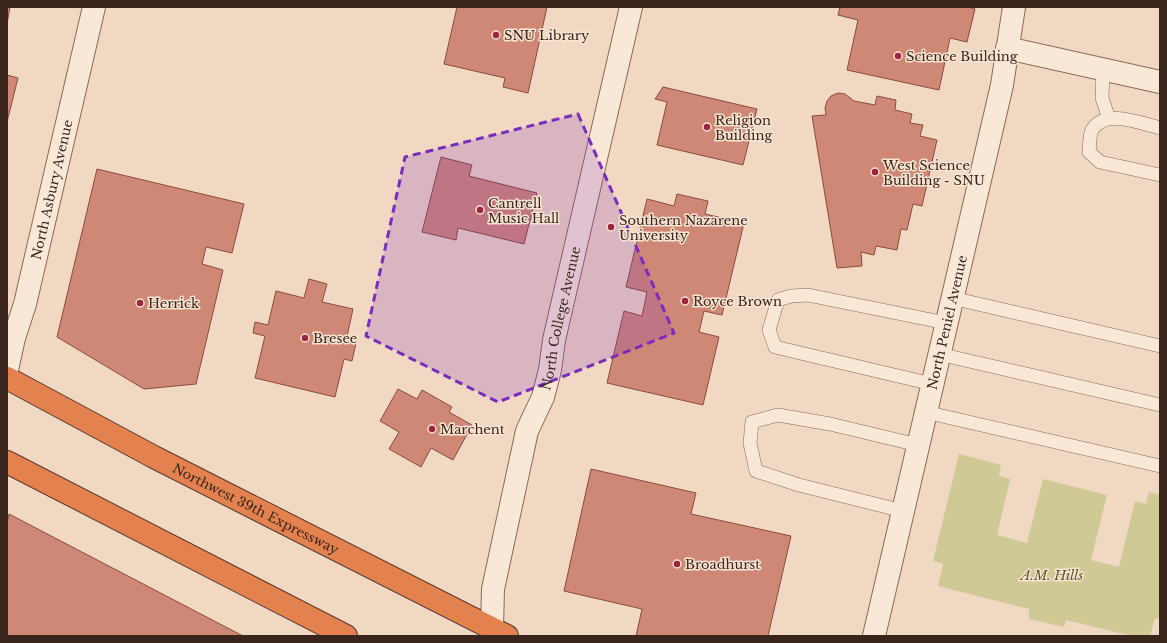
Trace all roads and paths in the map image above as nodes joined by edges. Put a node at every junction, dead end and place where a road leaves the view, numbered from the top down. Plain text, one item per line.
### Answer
1 (94, 7) edge
2 (631, 7) edge
3 (1014, 7) edge
4 (1007, 48) junction
5 (1103, 71) junction
6 (1160, 82) edge
7 (1109, 119) junction
8 (1160, 128) edge
9 (1160, 175) edge
10 (952, 298) junction
11 (946, 323) junction
12 (1160, 346) edge
13 (939, 354) junction
14 (7, 370) edge
15 (7, 378) edge
16 (932, 384) junction
17 (1160, 405) edge
18 (925, 412) junction
19 (918, 445) junction
20 (7, 462) edge
21 (1160, 466) edge
22 (903, 511) junction
23 (500, 632) edge
24 (346, 636) edge
25 (874, 636) edge

1 - 14 street, North Asbury Avenue
2 - 23 street, North College Avenue
3 - 4 street, North Peniel Avenue
4 - 5 street
4 - 10 street, North Peniel Avenue
5 - 6 street
5 - 7 lane
7 - 8 lane
7 - 9 lane
10 - 11 street, North Peniel Avenue
10 - 12 lane
11 - 13 street, North Peniel Avenue
11 - 16 lane
13 - 16 street, North Peniel Avenue
13 - 17 lane
15 - 23 highway, Northwest 39th Expressway
16 - 18 street, North Peniel Avenue
18 - 19 street, North Peniel Avenue
18 - 21 lane
19 - 22 street, North Peniel Avenue
19 - 22 lane
20 - 24 highway
22 - 25 street, North Peniel Avenue

